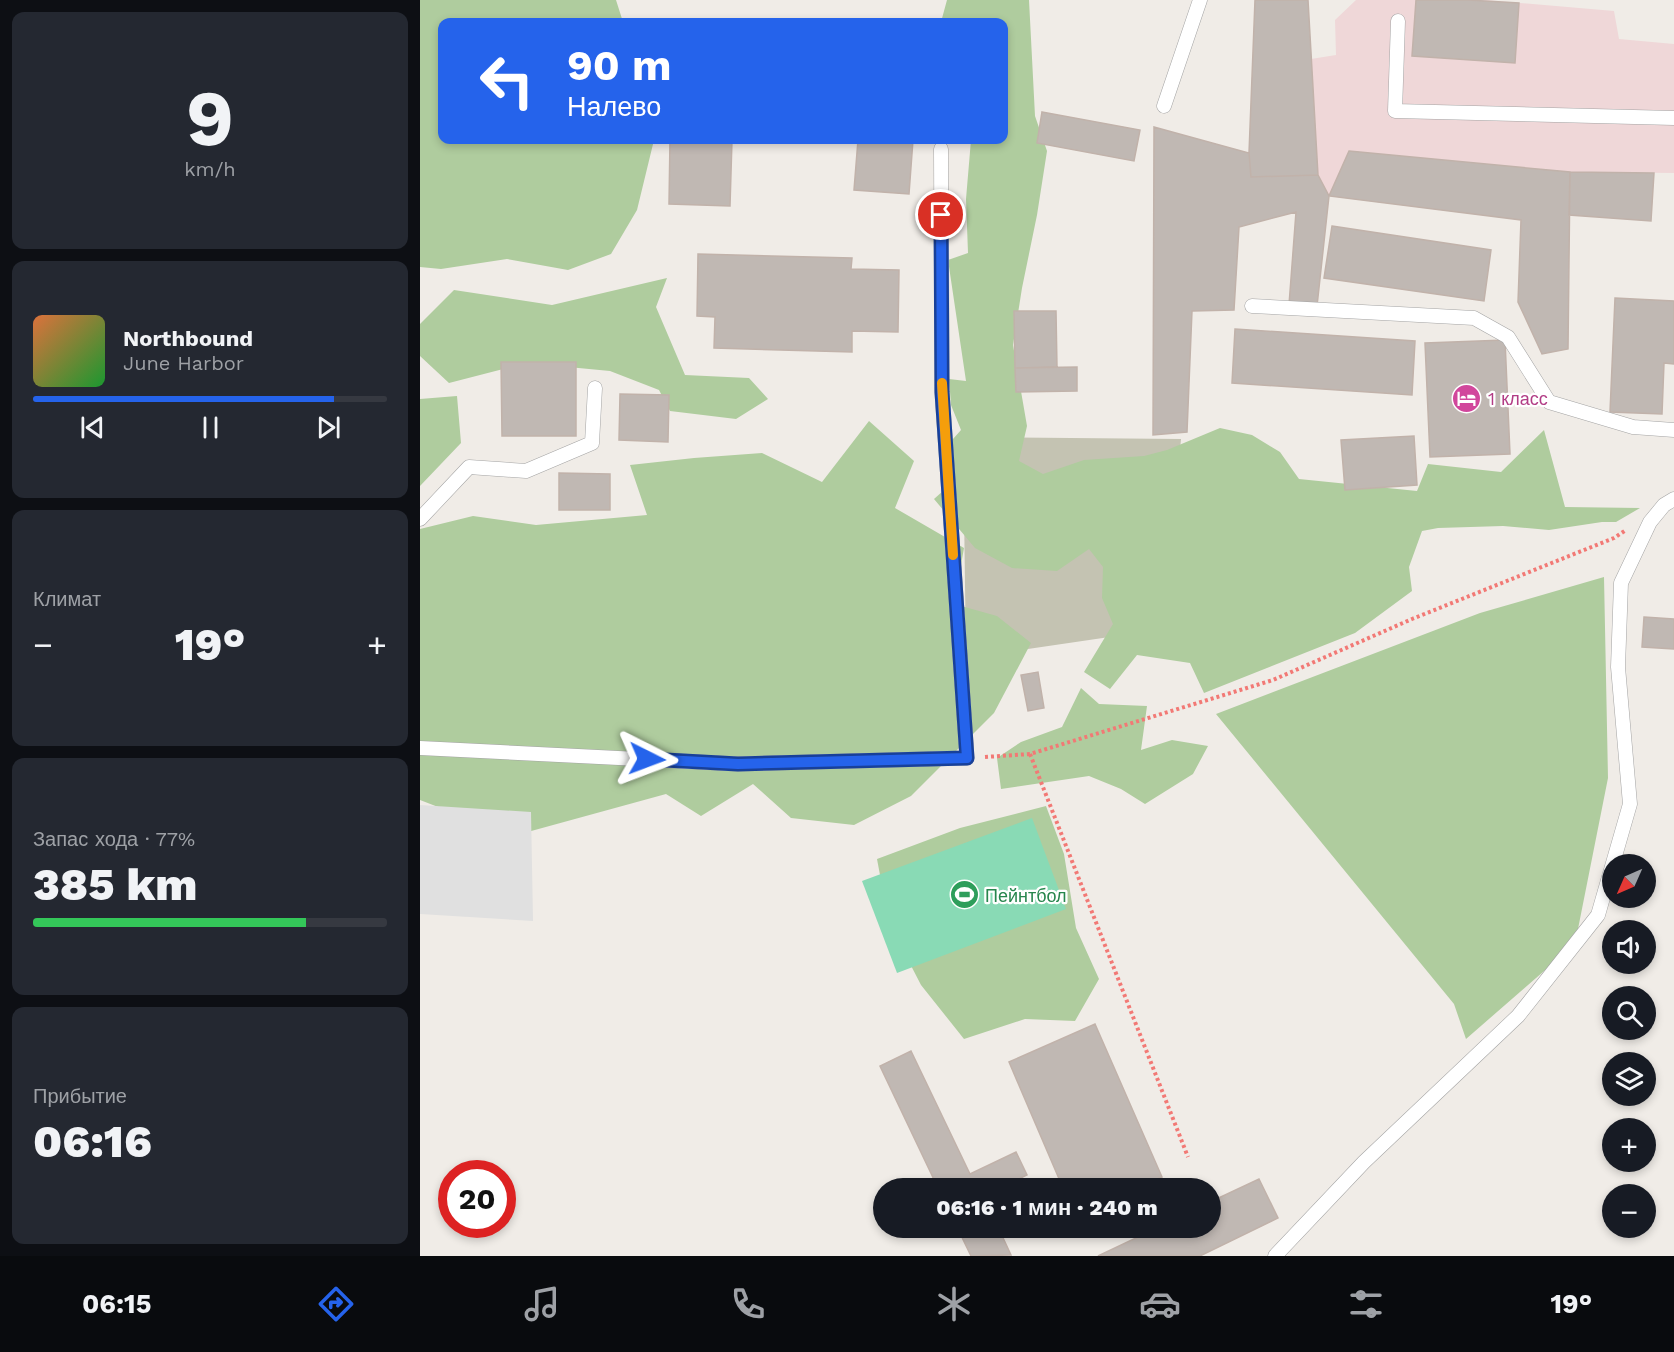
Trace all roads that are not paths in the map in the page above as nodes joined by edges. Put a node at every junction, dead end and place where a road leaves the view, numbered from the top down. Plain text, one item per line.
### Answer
1 (1200, 0) edge
2 (1398, 21) dead end
3 (1164, 106) dead end
4 (1674, 118) edge
5 (941, 149) dead end
6 (1252, 306) dead end
7 (595, 388) dead end
8 (1674, 430) edge
9 (1674, 499) edge
10 (420, 519) edge
11 (420, 748) edge
12 (1275, 1256) edge

1 - 3 lane
2 - 4 lane
5 - 11 lane
6 - 8 lane
7 - 10 lane
9 - 12 lane

